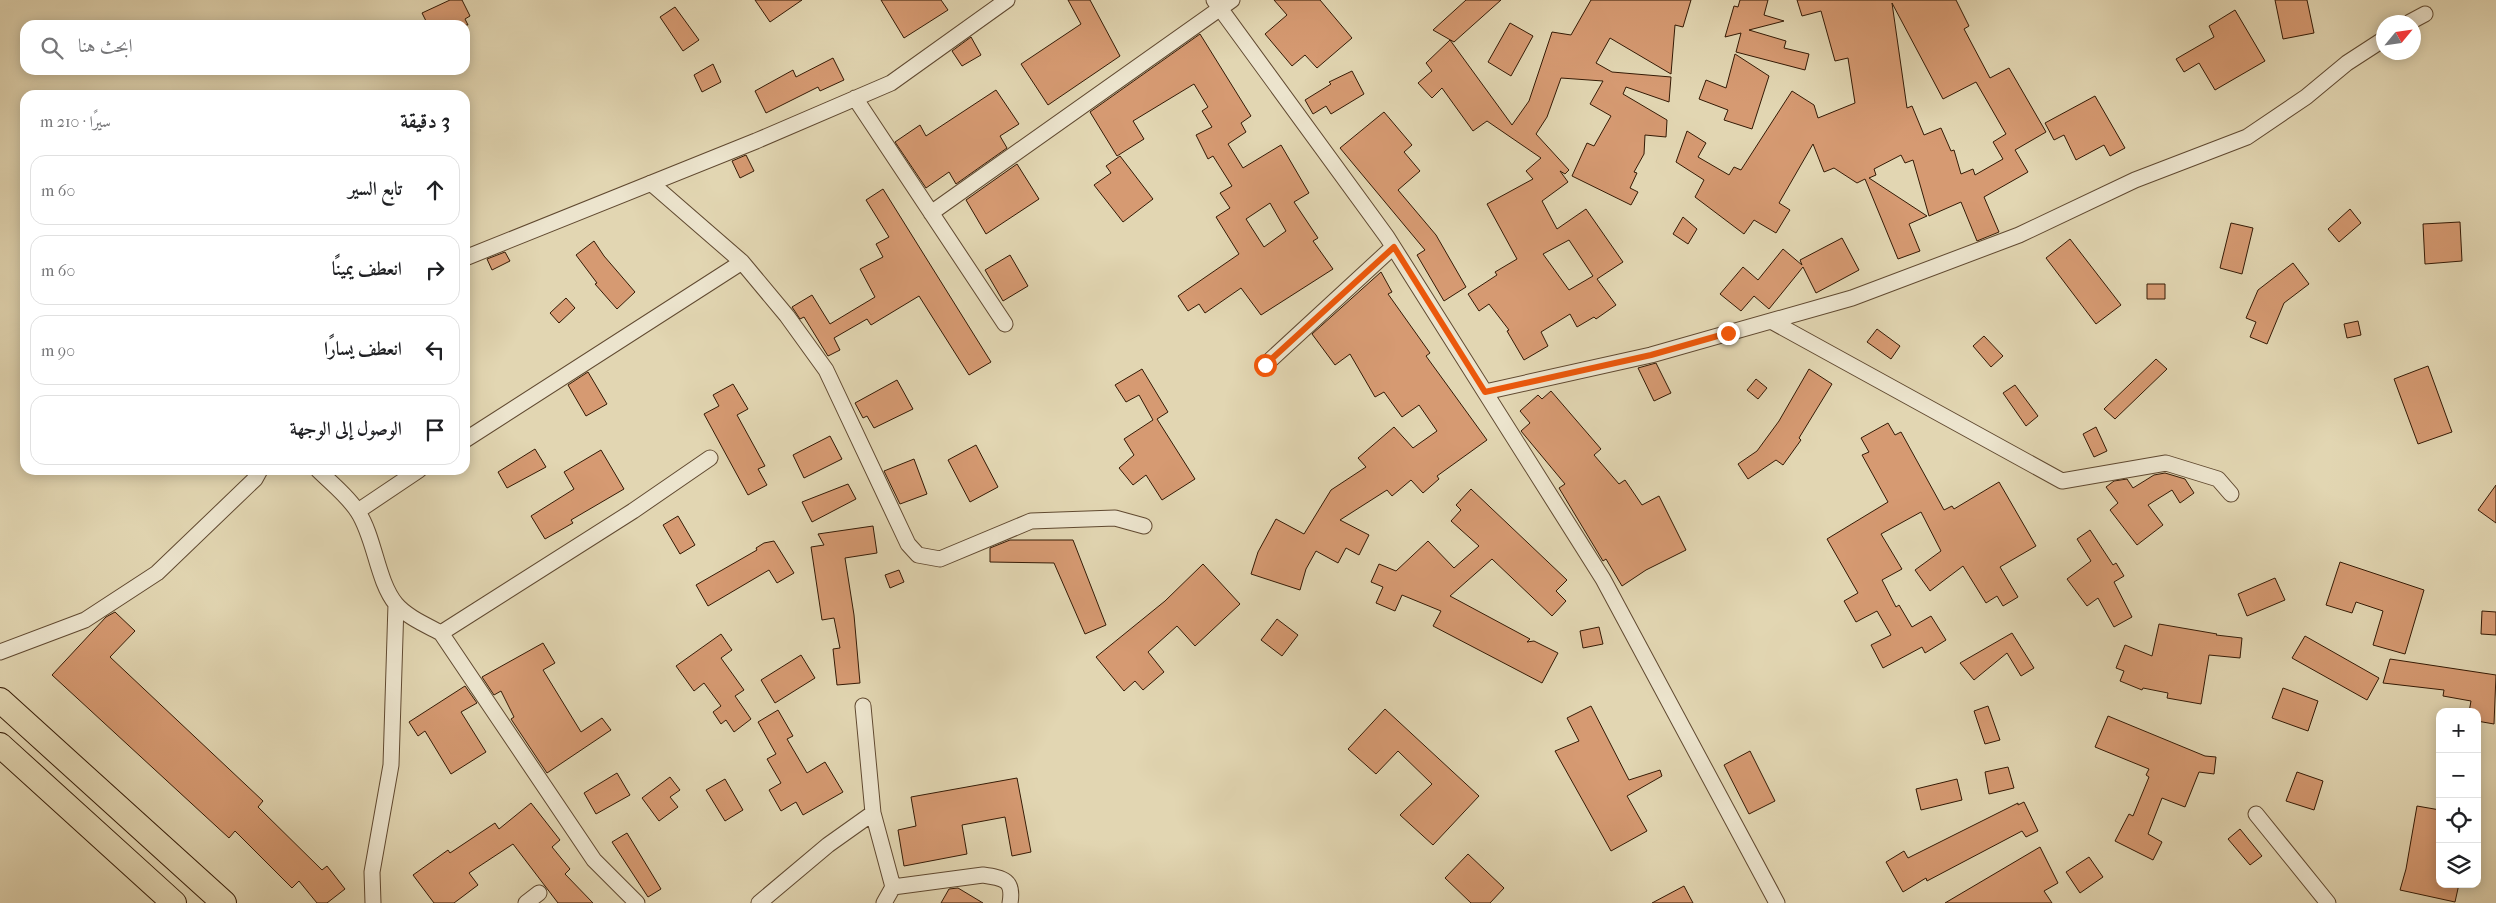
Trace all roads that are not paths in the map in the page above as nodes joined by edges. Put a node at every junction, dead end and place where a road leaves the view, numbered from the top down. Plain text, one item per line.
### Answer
1 (1007, 0) edge
2 (1222, 3) edge
3 (2425, 14) dead end
4 (2421, 16) edge
5 (2376, 44) edge
6 (855, 98) junction
7 (651, 183) junction
8 (932, 213) junction
9 (1394, 247) junction
10 (470, 256) edge
11 (742, 262) junction
12 (1771, 321) junction
13 (1005, 324) dead end
14 (1265, 365) dead end
15 (1485, 392) junction
16 (470, 437) edge
17 (710, 458) dead end
18 (257, 475) edge
19 (323, 475) edge
20 (412, 475) edge
21 (2231, 494) dead end
22 (358, 511) junction
23 (1144, 526) dead end
24 (396, 604) junction
25 (441, 633) junction
26 (0, 652) edge
27 (0, 700) edge
28 (863, 706) dead end
29 (0, 745) edge
30 (873, 813) junction
31 (2256, 814) dead end
32 (893, 886) junction
33 (539, 893) dead end
34 (174, 903) edge
35 (224, 903) edge
36 (373, 903) edge
37 (526, 903) edge
38 (637, 903) edge
39 (760, 903) edge
40 (884, 903) edge
41 (1010, 903) edge
42 (1777, 903) edge
43 (2328, 903) edge

1 - 6 street
2 - 8 street
2 - 9 street
3 - 4 street
5 - 12 street
6 - 7 street
6 - 8 street
7 - 10 street
7 - 11 street
8 - 13 street
9 - 14 street
9 - 15 street
11 - 16 street
11 - 23 street
12 - 15 street
12 - 21 street
15 - 42 street
17 - 25 street
18 - 26 street
19 - 22 street
20 - 22 street
22 - 24 street
24 - 25 street
24 - 36 street
25 - 38 street
27 - 35 highway
28 - 30 street
29 - 34 highway
30 - 32 street
30 - 39 street
31 - 43 street
32 - 40 street
32 - 41 street
33 - 37 street

